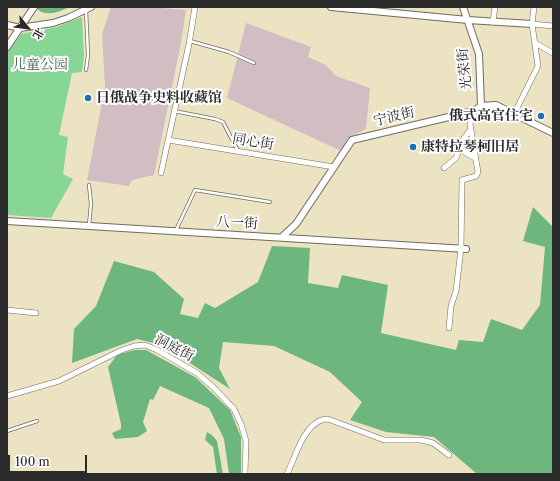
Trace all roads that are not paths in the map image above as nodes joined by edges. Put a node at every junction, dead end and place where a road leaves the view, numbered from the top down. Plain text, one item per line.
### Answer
1 (34, 7) edge
2 (195, 7) edge
3 (331, 7) edge
4 (464, 7) edge
5 (495, 7) edge
6 (534, 7) edge
7 (89, 8) edge
8 (468, 20) junction
9 (493, 22) junction
10 (532, 24) junction
11 (7, 25) edge
12 (553, 26) edge
13 (20, 28) junction
14 (190, 41) junction
15 (535, 43) junction
16 (7, 47) edge
17 (553, 53) edge
18 (254, 63) dead end
19 (86, 70) dead end
20 (481, 106) junction
21 (174, 111) junction
22 (474, 111) junction
23 (514, 114) junction
24 (471, 129) junction
25 (553, 133) edge
26 (168, 140) junction
27 (460, 149) junction
28 (238, 152) junction
29 (476, 158) junction
30 (334, 167) junction
31 (444, 168) dead end
32 (161, 173) dead end
33 (89, 185) dead end
34 (270, 202) dead end
35 (7, 221) edge
36 (89, 226) junction
37 (175, 231) junction
38 (282, 237) junction
39 (464, 249) junction
40 (7, 310) edge
41 (36, 313) dead end
42 (449, 328) dead end
43 (7, 396) edge
44 (37, 421) dead end
45 (7, 431) edge
46 (449, 455) dead end
47 (245, 474) edge
48 (287, 474) edge

1 - 13 street
2 - 14 street
3 - 8 street
4 - 8 street, 光荣街
5 - 9 street
6 - 10 street
7 - 13 street
7 - 19 lane
8 - 9 street
8 - 20 street, 光荣街
9 - 10 street
10 - 12 street
10 - 15 street
11 - 13 street
13 - 16 street
14 - 18 lane
14 - 21 street
15 - 17 street
15 - 23 street
20 - 22 street, 宁波街
20 - 23 street
21 - 26 street
21 - 28 lane
22 - 24 street
22 - 30 street, 宁波街
23 - 25 street
24 - 27 street
24 - 29 street
26 - 28 street, 同心街
26 - 32 street
27 - 29 street
27 - 31 street
28 - 30 street, 同心街
29 - 39 street
30 - 38 street, 宁波街
33 - 36 lane
34 - 37 lane
35 - 36 street, 八一街
36 - 37 street, 八一街
37 - 38 street, 八一街
38 - 39 street, 八一街
39 - 42 street
40 - 41 street
43 - 47 street, 洞庭街
44 - 45 lane
46 - 48 street

